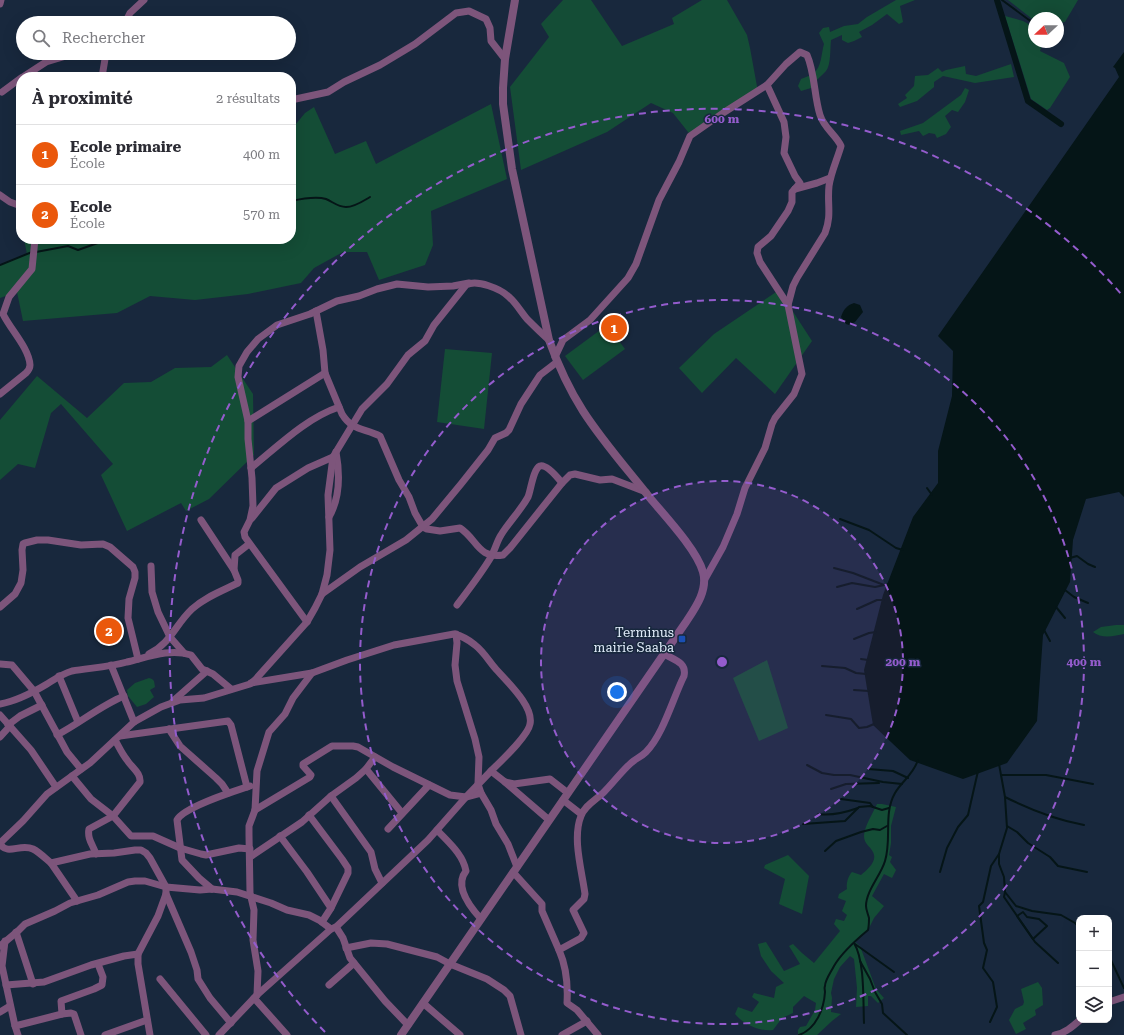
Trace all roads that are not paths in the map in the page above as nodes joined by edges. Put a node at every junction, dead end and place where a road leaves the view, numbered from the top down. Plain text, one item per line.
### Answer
1 (1, 0) edge
2 (144, 0) edge
3 (515, 0) edge
4 (0, 4) edge
5 (130, 16) edge
6 (505, 59) junction
7 (53, 60) edge
8 (105, 60) edge
9 (31, 72) edge
10 (103, 72) edge
11 (16, 82) edge
12 (767, 85) junction
13 (1, 92) edge
14 (296, 99) edge
15 (830, 178) junction
16 (820, 182) junction
17 (804, 184) junction
18 (829, 188) junction
19 (0, 194) edge
20 (16, 204) edge
21 (34, 244) edge
22 (470, 283) junction
23 (788, 305) junction
24 (316, 311) junction
25 (549, 340) junction
26 (556, 359) junction
27 (325, 373) junction
28 (0, 394) edge
29 (339, 407) junction
30 (248, 421) junction
31 (352, 426) junction
32 (335, 454) junction
33 (251, 468) junction
34 (562, 482) junction
35 (646, 492) junction
36 (201, 520) dead end
37 (250, 520) junction
38 (423, 527) junction
39 (249, 544) junction
40 (491, 556) junction
41 (151, 566) dead end
42 (234, 570) junction
43 (705, 579) junction
44 (322, 594) junction
45 (457, 604) dead end
46 (0, 608) edge
47 (307, 622) junction
48 (456, 634) junction
49 (170, 637) junction
50 (184, 652) junction
51 (664, 654) junction
52 (140, 658) junction
53 (0, 664) edge
54 (111, 665) junction
55 (207, 671) junction
56 (312, 673) junction
57 (59, 676) junction
58 (250, 684) junction
59 (231, 689) junction
60 (34, 691) junction
61 (124, 696) junction
62 (0, 704) edge
63 (169, 704) junction
64 (42, 705) junction
65 (0, 715) edge
66 (78, 722) junction
67 (134, 722) junction
68 (9, 726) junction
69 (169, 729) junction
70 (57, 735) junction
71 (0, 737) edge
72 (118, 738) junction
73 (374, 757) junction
74 (80, 769) junction
75 (366, 770) junction
76 (491, 771) junction
77 (72, 776) junction
78 (505, 782) junction
79 (478, 784) junction
80 (256, 785) junction
81 (429, 785) junction
82 (56, 787) junction
83 (247, 787) junction
84 (228, 793) junction
85 (568, 793) junction
86 (481, 794) junction
87 (331, 796) junction
88 (466, 797) junction
89 (563, 800) junction
90 (255, 810) junction
91 (402, 813) junction
92 (581, 814) junction
93 (309, 815) junction
94 (113, 816) junction
95 (549, 820) junction
96 (388, 829) dead end
97 (437, 830) junction
98 (280, 836) junction
99 (0, 844) edge
100 (180, 848) junction
101 (250, 849) junction
102 (96, 854) junction
103 (250, 857) junction
104 (51, 862) junction
105 (515, 869) junction
106 (382, 883) junction
107 (212, 888) junction
108 (166, 891) junction
109 (252, 898) junction
110 (77, 901) junction
111 (331, 908) junction
112 (481, 919) junction
113 (322, 922) junction
114 (333, 928) junction
115 (16, 932) junction
116 (3, 943) edge
117 (346, 948) junction
118 (559, 950) junction
119 (138, 954) junction
120 (354, 963) junction
121 (98, 964) junction
122 (450, 964) junction
123 (160, 979) dead end
124 (33, 984) junction
125 (6, 985) junction
126 (329, 985) dead end
127 (256, 997) junction
128 (1124, 997) edge
129 (1112, 1001) edge
130 (423, 1003) junction
131 (10, 1006) junction
132 (0, 1012) edge
133 (62, 1014) junction
134 (147, 1020) junction
135 (587, 1021) junction
136 (231, 1023) junction
137 (1076, 1023) edge
138 (15, 1026) junction
139 (405, 1031) edge
140 (18, 1035) edge
141 (81, 1035) edge
142 (105, 1035) edge
143 (150, 1035) edge
144 (206, 1035) edge
145 (219, 1035) edge
146 (287, 1035) edge
147 (460, 1035) edge
148 (521, 1035) edge
149 (562, 1035) edge
150 (598, 1035) edge
151 (1055, 1035) edge

1 - 4 street
2 - 5 street
3 - 6 street
6 - 14 street
6 - 25 street
7 - 9 street
8 - 10 street
11 - 13 street
12 - 15 street
12 - 17 street
12 - 26 street
15 - 16 street
15 - 18 street
16 - 17 street
16 - 18 street
17 - 23 street
18 - 23 street
19 - 20 street
21 - 28 street
22 - 24 street
22 - 25 street
22 - 31 street
23 - 43 street
24 - 27 street
24 - 30 street
25 - 26 street
26 - 35 street
26 - 38 street
27 - 29 street
27 - 30 street
29 - 31 street
29 - 33 street
30 - 33 street
31 - 32 street
31 - 38 street
32 - 37 street
32 - 44 street
33 - 37 street
34 - 35 street
34 - 40 street
34 - 40 street
35 - 43 street
36 - 42 street
37 - 39 street
38 - 40 street
38 - 44 street
39 - 42 street
39 - 47 street
40 - 45 street
41 - 49 street
42 - 49 street
43 - 51 street
44 - 47 street
46 - 52 street
47 - 58 street
48 - 56 street
48 - 76 street
48 - 79 street
49 - 50 street
49 - 52 street
50 - 52 street
50 - 55 street
51 - 85 street
51 - 92 street
52 - 54 street
53 - 60 street
54 - 57 street
54 - 61 street
55 - 59 street
55 - 63 street
56 - 58 street
56 - 80 street
57 - 60 street
57 - 66 street
58 - 59 street
59 - 63 street
60 - 62 street
60 - 64 street
61 - 66 street
61 - 67 street
63 - 67 street
64 - 68 street
64 - 70 street
65 - 68 street
66 - 70 street
67 - 72 street
68 - 71 street
68 - 82 street
69 - 72 street
69 - 83 street
69 - 84 street
70 - 74 street
72 - 74 street
72 - 94 street
73 - 75 street
73 - 81 street
73 - 90 street
74 - 77 street
75 - 87 street
75 - 91 street
76 - 78 street
76 - 79 street
77 - 82 street
77 - 94 street
78 - 85 street
78 - 95 street
79 - 86 street
79 - 88 street
80 - 83 street
80 - 90 street
81 - 88 street
81 - 91 street
82 - 99 street
83 - 84 street
84 - 100 street
85 - 89 street
86 - 88 street
86 - 105 street
87 - 93 street
87 - 106 street
88 - 97 street
89 - 92 street
89 - 95 street
90 - 101 street
91 - 96 street
92 - 118 street
93 - 98 street
93 - 111 street
94 - 100 street
94 - 102 street
95 - 105 street
97 - 106 street
97 - 112 street
98 - 103 street
98 - 111 street
99 - 104 street
100 - 101 street
100 - 107 street
101 - 103 street
102 - 104 street
102 - 108 street
103 - 109 street
104 - 110 street
105 - 112 street
105 - 118 street
106 - 114 street
107 - 108 street
107 - 109 street
108 - 110 street
108 - 119 street
108 - 136 street
109 - 113 street
109 - 127 street
110 - 115 street
111 - 113 street
112 - 122 street
113 - 114 street
114 - 117 street
114 - 127 street
115 - 116 street
115 - 124 street
116 - 125 street
117 - 120 street
117 - 122 street
118 - 135 street
119 - 121 street
119 - 134 street
120 - 126 street
120 - 139 street
121 - 124 street
121 - 133 street
122 - 130 street
122 - 148 street
123 - 144 street
124 - 125 street
125 - 131 street
127 - 136 street
127 - 146 street
128 - 129 street
130 - 139 street
130 - 147 street
131 - 132 street
131 - 138 street
133 - 138 street
133 - 141 street
134 - 142 street
134 - 143 street
135 - 149 street
135 - 150 street
136 - 145 street
137 - 151 street
138 - 140 street

